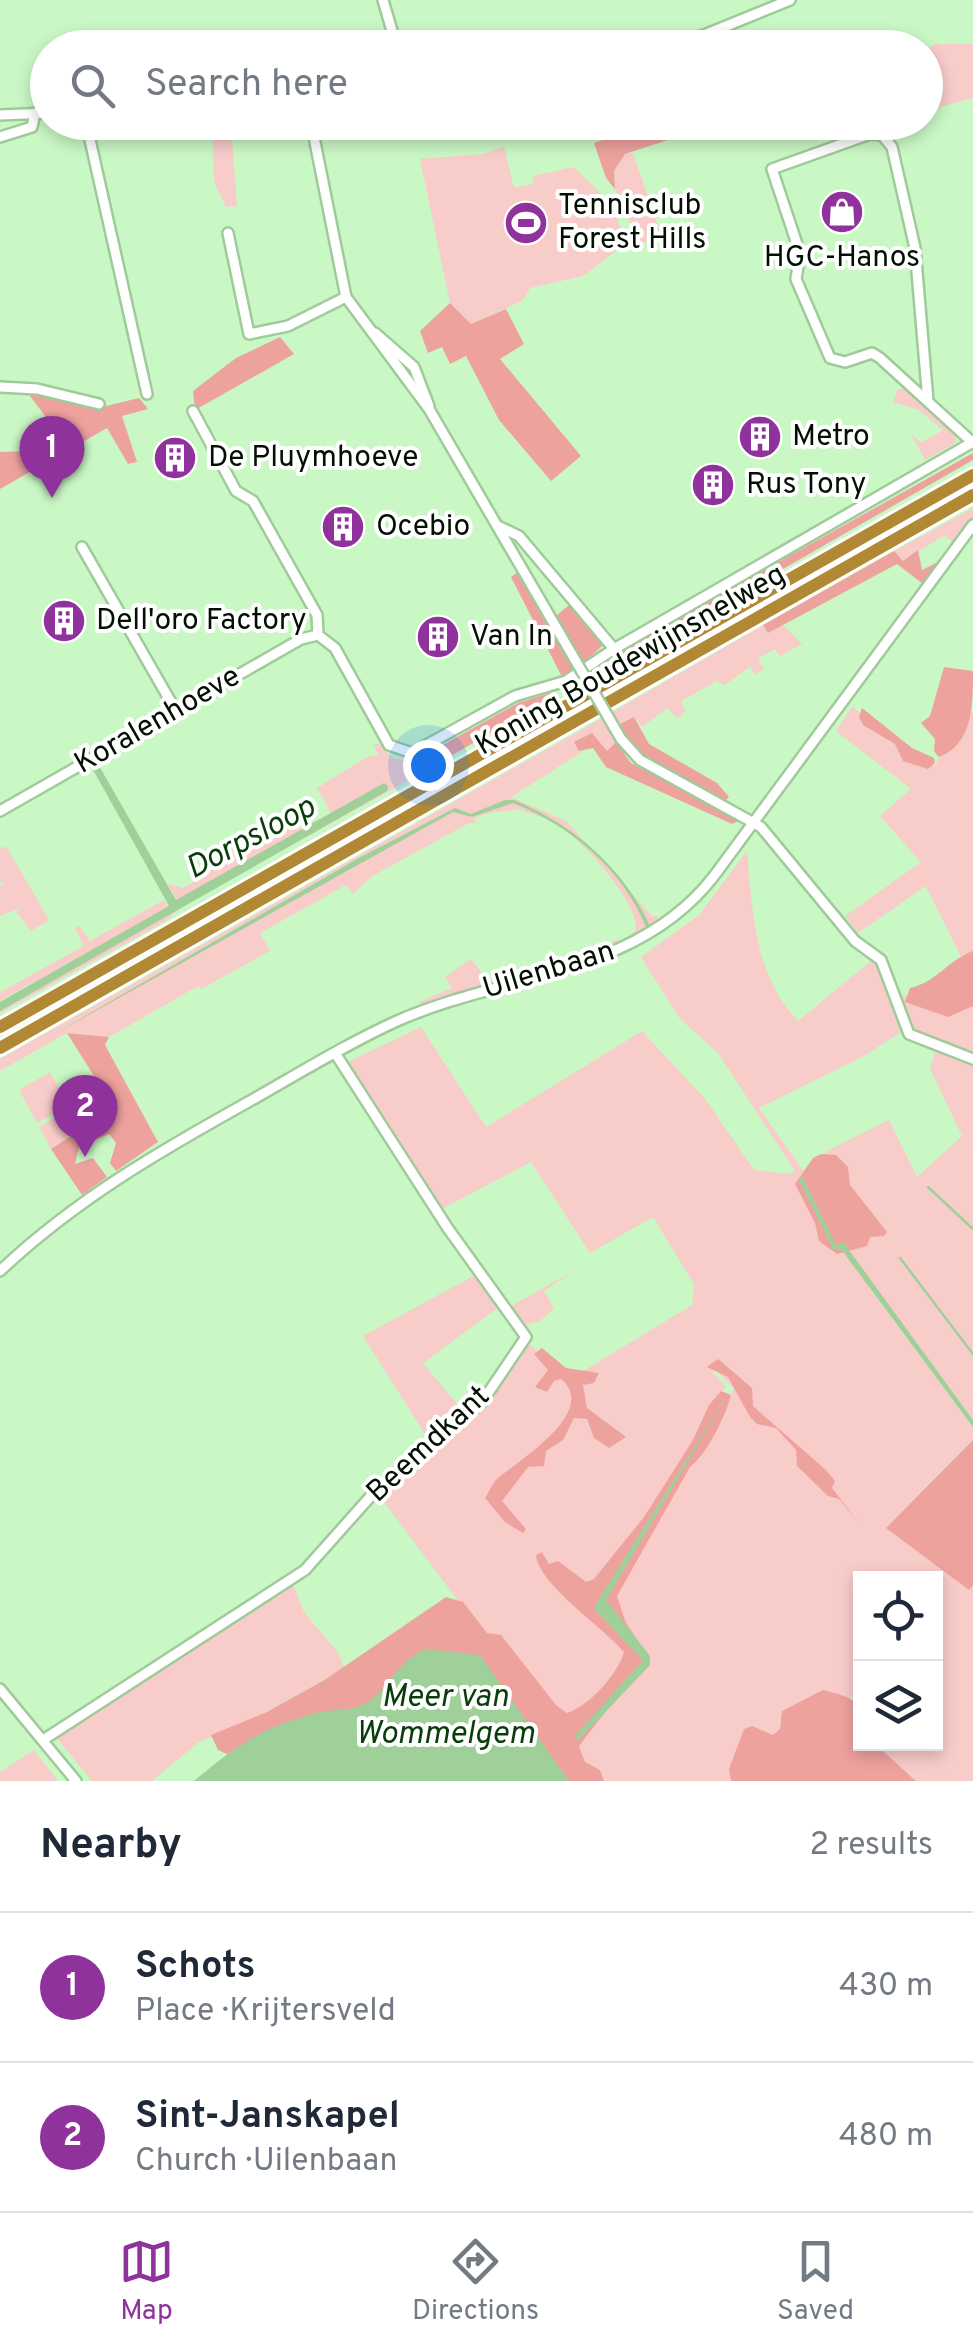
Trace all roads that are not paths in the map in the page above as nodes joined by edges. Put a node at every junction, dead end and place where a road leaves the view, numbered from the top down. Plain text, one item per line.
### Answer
1 (383, 0) edge
2 (790, 0) edge
3 (392, 30) edge
4 (716, 30) edge
5 (30, 114) edge
6 (0, 115) edge
7 (30, 128) edge
8 (0, 137) edge
9 (90, 140) edge
10 (315, 140) edge
11 (853, 140) edge
12 (886, 140) edge
13 (228, 233) dead end
14 (346, 298) junction
15 (0, 386) edge
16 (147, 394) dead end
17 (928, 402) junction
18 (99, 404) dead end
19 (193, 412) dead end
20 (972, 442) edge
21 (973, 475) edge
22 (973, 495) edge
23 (973, 525) edge
24 (500, 528) junction
25 (82, 546) dead end
26 (318, 635) junction
27 (614, 649) junction
28 (176, 711) junction
29 (1, 808) edge
30 (754, 822) junction
31 (0, 1027) edge
32 (0, 1048) edge
33 (335, 1053) junction
34 (973, 1059) edge
35 (0, 1271) edge
36 (0, 1689) edge
37 (42, 1740) junction
38 (76, 1781) edge

1 - 3 street
2 - 4 street
5 - 6 street
7 - 8 street
9 - 16 street
10 - 14 street
11 - 17 street
12 - 17 street
13 - 14 street
14 - 24 street
15 - 18 street
17 - 20 street
19 - 26 street
20 - 27 street
21 - 31 highway, Koning Boudewijnsnelweg
22 - 32 highway, Koning Boudewijnsnelweg
23 - 30 street, Uilenbaan
24 - 27 street
24 - 30 street, bridge
25 - 28 street
26 - 27 street
26 - 28 street, Koralenhoeve
28 - 29 street, Koralenhoeve
30 - 33 street, Uilenbaan
30 - 34 street
33 - 35 street, Uilenbaan
33 - 37 street, Beemdkant
36 - 37 street
37 - 38 street

